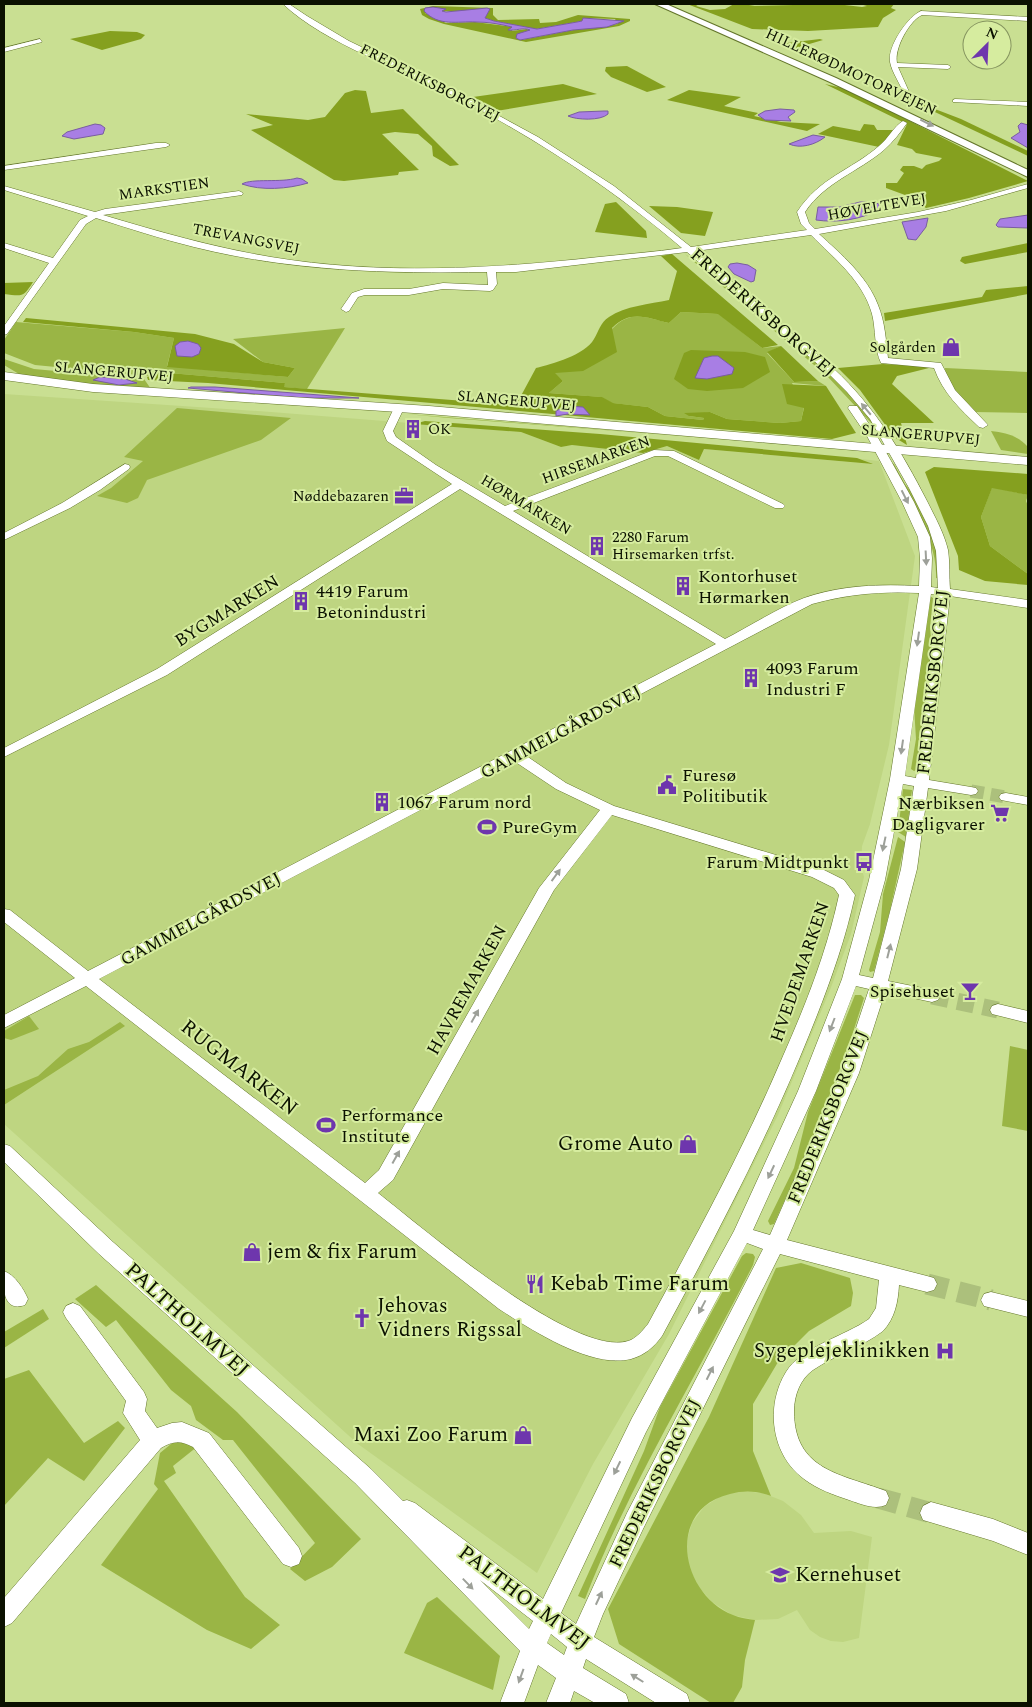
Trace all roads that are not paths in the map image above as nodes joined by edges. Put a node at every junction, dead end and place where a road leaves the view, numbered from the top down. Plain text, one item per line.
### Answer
1 (286, 4) edge
2 (659, 4) edge
3 (677, 4) edge
4 (923, 4) edge
5 (921, 13) junction
6 (1028, 18) edge
7 (40, 41) dead end
8 (4, 50) edge
9 (895, 65) junction
10 (948, 68) dead end
11 (1020, 93) dead end
12 (907, 94) dead end
13 (955, 101) dead end
14 (1026, 104) edge
15 (930, 115) dead end
16 (903, 123) dead end
17 (166, 145) dead end
18 (4, 168) edge
19 (1028, 174) edge
20 (1028, 186) edge
21 (4, 188) edge
22 (239, 193) dead end
23 (93, 216) junction
24 (812, 232) junction
25 (4, 245) edge
26 (682, 249) junction
27 (53, 261) junction
28 (491, 270) junction
29 (346, 309) dead end
30 (4, 332) edge
31 (4, 376) edge
32 (4, 385) edge
33 (397, 412) junction
34 (983, 425) dead end
35 (740, 445) joint
36 (889, 453) junction
37 (1028, 461) edge
38 (125, 467) dead end
39 (1028, 469) edge
40 (460, 484) junction
41 (779, 506) dead end
42 (504, 511) junction
43 (4, 537) edge
44 (925, 591) junction
45 (944, 592) junction
46 (1028, 604) edge
47 (726, 645) junction
48 (4, 754) edge
49 (515, 755) junction
50 (897, 779) junction
51 (922, 783) junction
52 (971, 791) tunnel mouth
53 (1006, 797) tunnel mouth
54 (1028, 801) edge
55 (609, 809) junction
56 (4, 914) edge
57 (87, 979) junction
58 (850, 979) junction
59 (879, 986) junction
60 (932, 996) tunnel mouth
61 (998, 1010) tunnel mouth
62 (1028, 1017) edge
63 (4, 1022) edge
64 (4, 1151) edge
65 (364, 1194) junction
66 (742, 1234) junction
67 (775, 1246) junction
68 (889, 1275) junction
69 (4, 1279) edge
70 (927, 1284) tunnel mouth
71 (18, 1299) dead end
72 (991, 1300) tunnel mouth
73 (1028, 1309) edge
74 (73, 1312) dead end
75 (630, 1351) joint
76 (153, 1441) junction
77 (373, 1486) junction
78 (878, 1498) tunnel mouth
79 (931, 1513) tunnel mouth
80 (1028, 1544) edge
81 (291, 1556) dead end
82 (4, 1615) edge
83 (546, 1617) junction
84 (580, 1642) junction
85 (533, 1647) junction
86 (569, 1674) junction
87 (512, 1703) edge
88 (558, 1703) edge
89 (617, 1703) edge
90 (678, 1703) edge

1 - 26 street, FREDERIKSBORGVEJ
2 -> 19 highway, HILLERØDMOTORVEJEN
3 - 15 highway, HILLERØDMOTORVEJEN
4 - 5 street
5 - 6 street
5 - 9 street
7 - 8 street
9 - 10 street
9 - 12 street
11 - 14 street
13 - 14 street
16 - 24 street
17 - 18 street
20 - 24 street, HØVELTEVEJ
21 - 23 street, TREVANGSVEJ
22 - 23 street, MARKSTIEN
23 - 27 street
23 - 28 street, TREVANGSVEJ
24 - 26 street, HØVELTEVEJ
24 - 34 street
25 - 27 street
26 - 28 street, TREVANGSVEJ
26 - 36 street, FREDERIKSBORGVEJ
27 - 30 street
28 - 29 street
31 - 33 main road, SLANGERUPVEJ
32 - 33 main road, SLANGERUPVEJ
33 - 35 main road, SLANGERUPVEJ
33 - 36 main road, SLANGERUPVEJ
33 - 40 street, HØRMARKEN
35 - 36 main road
36 - 37 main road
36 - 39 main road, SLANGERUPVEJ
36 -> 44 street, FREDERIKSBORGVEJ
36 - 45 street, FREDERIKSBORGVEJ
38 - 43 street
40 - 42 street, HØRMARKEN
40 - 48 street, BYGMARKEN
41 - 42 street, HIRSEMARKEN
42 - 47 street, HØRMARKEN
44 - 45 street, GAMMELGÅRDSVEJ
44 - 47 street, GAMMELGÅRDSVEJ
44 -> 50 street, FREDERIKSBORGVEJ
45 - 46 street, GAMMELGÅRDSVEJ
45 - 51 street, FREDERIKSBORGVEJ
47 - 49 street, GAMMELGÅRDSVEJ
49 - 55 street, HVEDEMARKEN
49 - 57 street, GAMMELGÅRDSVEJ
50 - 51 street
50 -> 58 street, FREDERIKSBORGVEJ
51 - 52 street
59 -> 51 street, FREDERIKSBORGVEJ
53 - 54 street
65 -> 55 street, HAVREMARKEN
55 - 75 street, HVEDEMARKEN
56 - 57 street, RUGMARKEN
57 - 63 street, GAMMELGÅRDSVEJ
57 - 65 street, RUGMARKEN
58 - 59 street
58 -> 66 street, FREDERIKSBORGVEJ
59 - 60 street
59 - 67 street, FREDERIKSBORGVEJ
61 - 62 street
64 - 77 street, PALTHOLMVEJ
65 - 75 street, RUGMARKEN
66 - 67 street
66 -> 83 street, FREDERIKSBORGVEJ
67 - 68 street
84 -> 67 street, FREDERIKSBORGVEJ
68 - 70 street
68 - 78 street
69 - 71 street
72 - 73 street
74 - 76 street
76 - 81 street
76 - 82 street
77 - 83 street, PALTHOLMVEJ
77 -> 85 street, PALTHOLMVEJ
79 - 80 street
83 - 84 street, PALTHOLMVEJ
83 - 85 street, FREDERIKSBORGVEJ
84 - 86 street, FREDERIKSBORGVEJ
90 -> 84 street, PALTHOLMVEJ
85 - 86 street, PALTHOLMVEJ
85 -> 87 street, FREDERIKSBORGVEJ
86 - 88 street, FREDERIKSBORGVEJ
86 - 89 street, PALTHOLMVEJ

